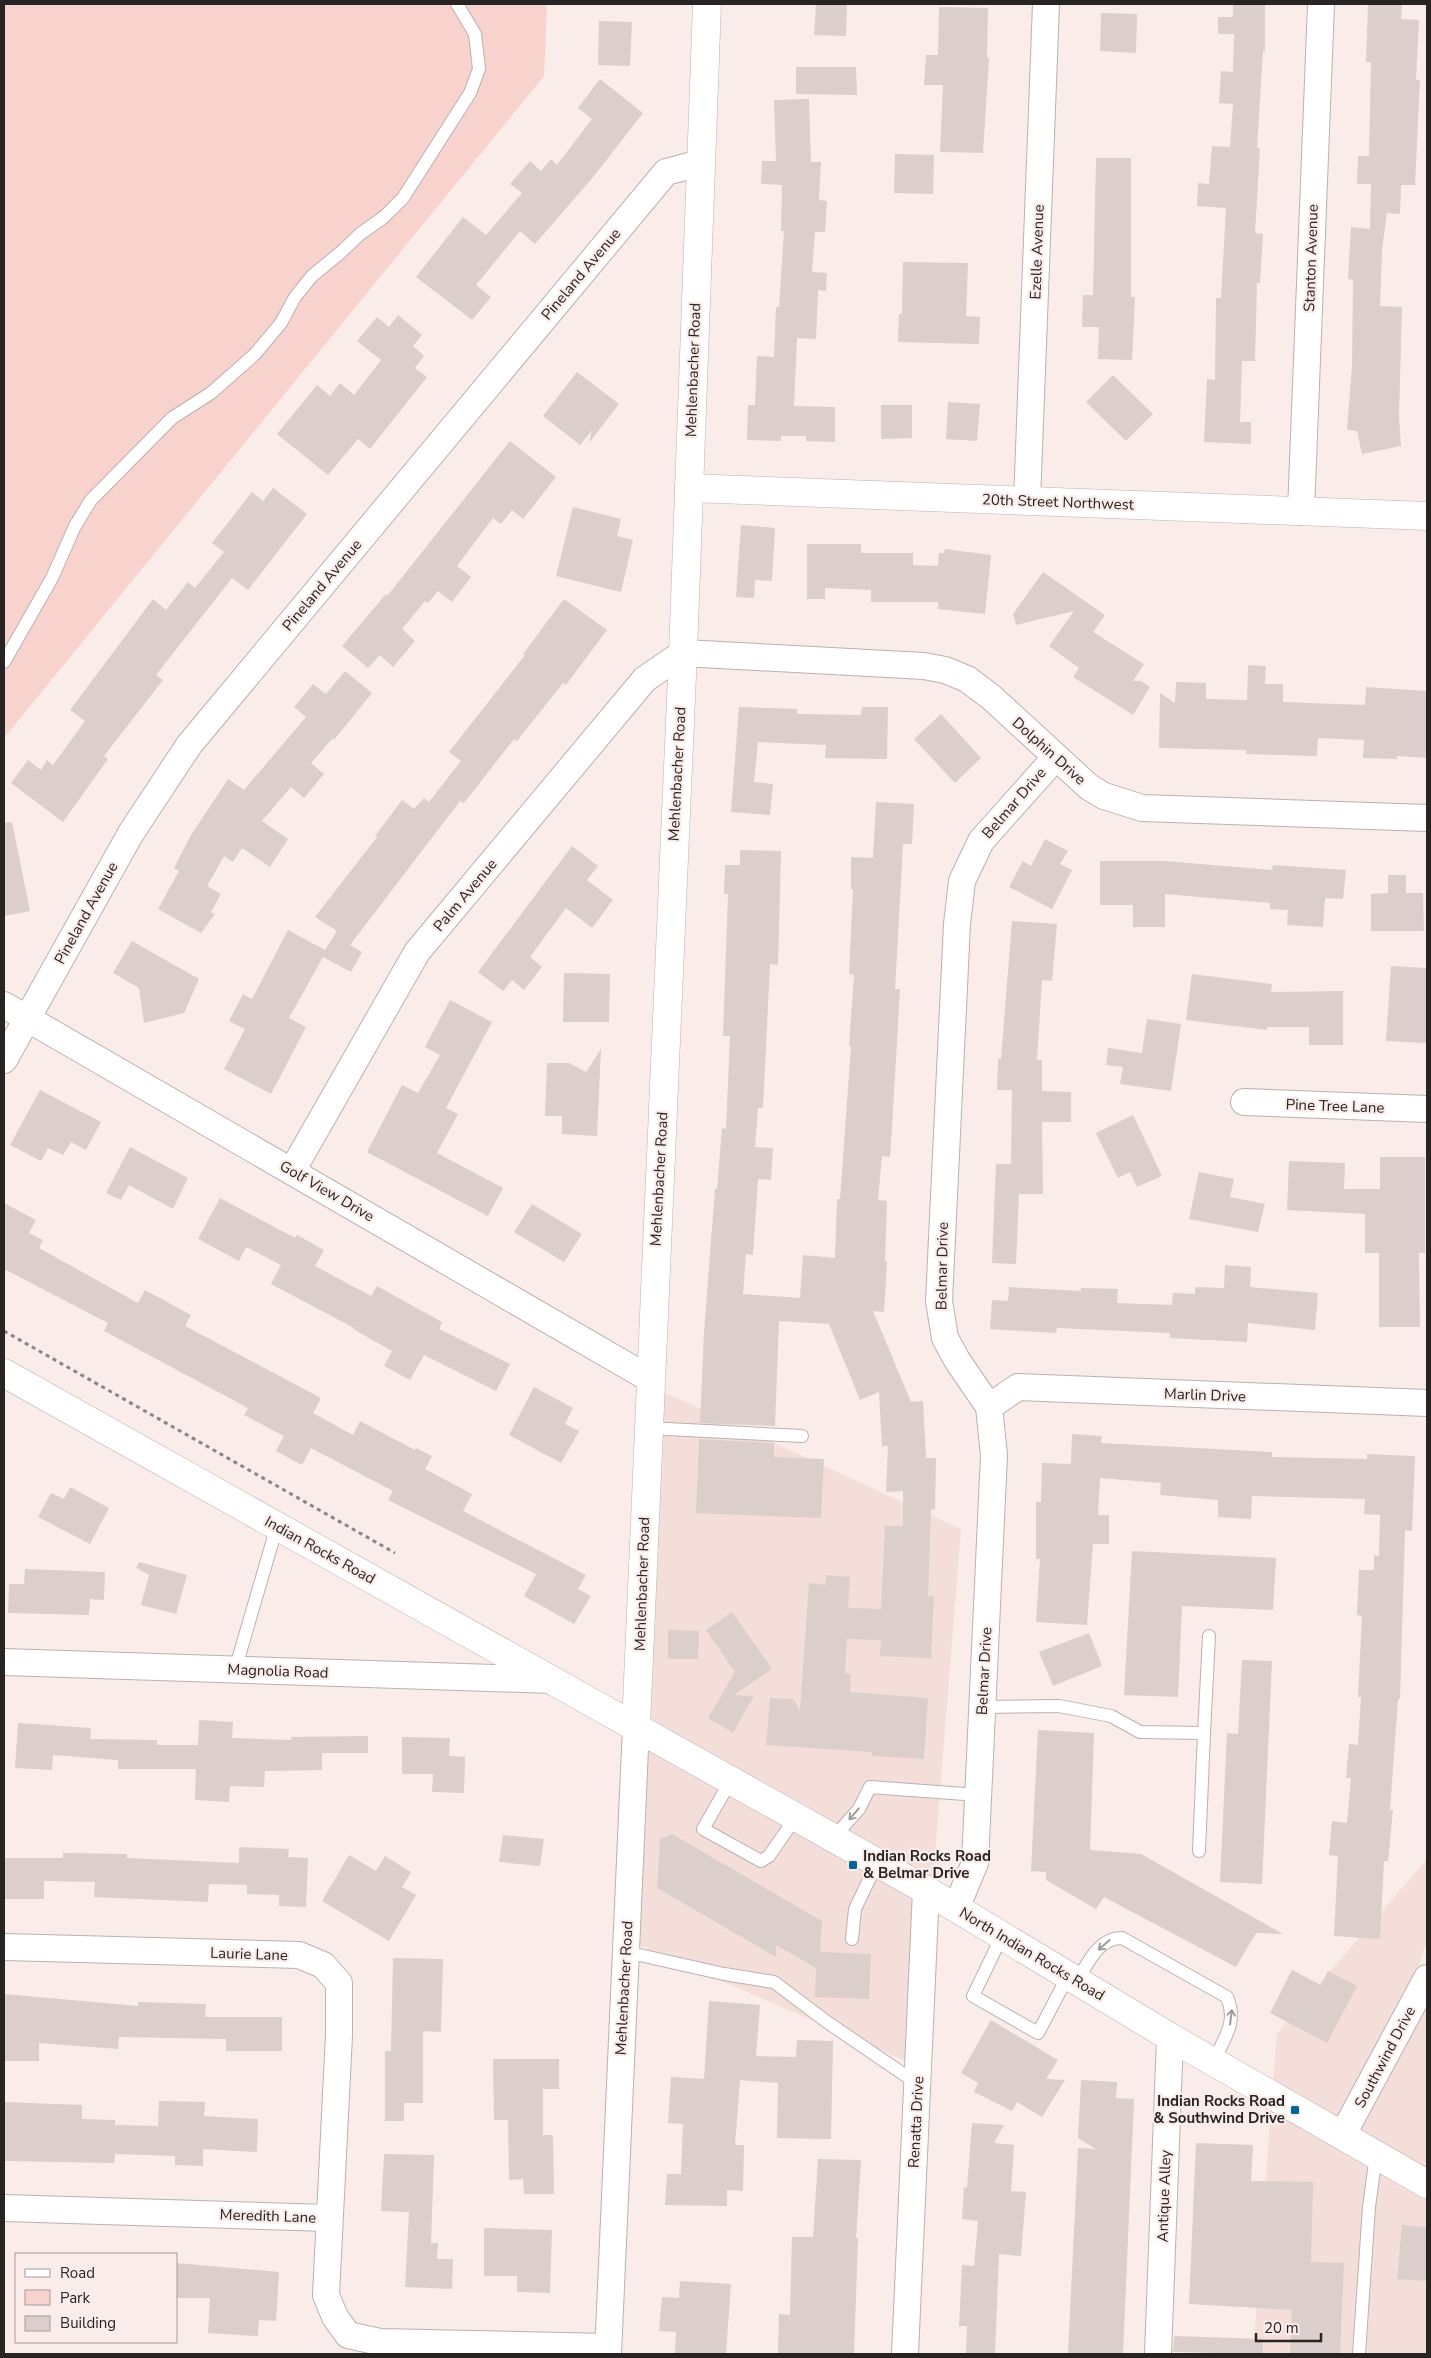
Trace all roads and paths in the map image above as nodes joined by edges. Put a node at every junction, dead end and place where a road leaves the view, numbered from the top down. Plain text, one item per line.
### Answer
1 (457, 4) edge
2 (707, 4) edge
3 (1046, 4) edge
4 (1321, 4) edge
5 (700, 163) junction
6 (689, 488) junction
7 (1027, 501) junction
8 (1301, 512) junction
9 (1427, 516) edge
10 (683, 653) junction
11 (4, 662) edge
12 (1055, 758) junction
13 (1427, 818) edge
14 (4, 1005) edge
15 (27, 1018) junction
16 (4, 1060) edge
17 (1244, 1102) dead end
18 (1427, 1109) edge
19 (292, 1170) junction
20 (4, 1332) edge
21 (4, 1373) edge
22 (650, 1379) junction
23 (1427, 1403) edge
24 (990, 1407) junction
25 (648, 1428) junction
26 (802, 1436) dead end
27 (277, 1526) junction
28 (395, 1553) dead end
29 (1209, 1636) dead end
30 (4, 1662) edge
31 (235, 1670) junction
32 (552, 1680) junction
33 (982, 1707) junction
34 (636, 1726) junction
35 (1204, 1733) junction
36 (731, 1780) junction
37 (978, 1795) junction
38 (796, 1816) junction
39 (833, 1838) junction
40 (1199, 1851) dead end
41 (877, 1863) junction
42 (926, 1890) junction
43 (956, 1908) junction
44 (1002, 1936) junction
45 (852, 1939) dead end
46 (4, 1947) edge
47 (626, 1952) junction
48 (1427, 1978) edge
49 (1073, 1979) junction
50 (1170, 2038) junction
51 (1213, 2062) junction
52 (918, 2084) junction
53 (1342, 2136) junction
54 (1376, 2155) junction
55 (1427, 2184) edge
56 (4, 2208) edge
57 (330, 2218) junction
58 (608, 2350) edge
59 (906, 2354) edge
60 (1158, 2354) edge
61 (1359, 2354) edge

1 - 11 lane
2 - 5 street, Mehlenbacher Road
3 - 7 street, Ezelle Avenue
4 - 8 street, Stanton Avenue
5 - 6 street, Mehlenbacher Road
5 - 15 street, Pineland Avenue
6 - 7 street, 20th Street Northwest
6 - 10 street, Mehlenbacher Road
7 - 8 street, 20th Street Northwest
8 - 9 street, 20th Street Northwest
10 - 12 street, Dolphin Drive
10 - 19 street, Palm Avenue
10 - 22 street, Mehlenbacher Road
12 - 13 street, Dolphin Drive
12 - 24 street, Belmar Drive
14 - 15 street, Golf View Drive
15 - 16 street, Pineland Avenue
15 - 19 street, Golf View Drive
17 - 18 street, Pine Tree Lane
19 - 22 street, Golf View Drive
20 - 28 path
21 - 27 street, Indian Rocks Road
22 - 25 street, Mehlenbacher Road
23 - 24 street, Marlin Drive
24 - 33 street, Belmar Drive
25 - 26 lane
25 - 34 street, Mehlenbacher Road
27 - 31 lane
27 - 32 street, Indian Rocks Road
29 - 35 lane
30 - 31 street, Magnolia Road
31 - 32 street, Magnolia Road
32 - 34 street, Indian Rocks Road
33 - 35 lane
33 - 37 street, Belmar Drive
34 - 36 street, North Indian Rocks Road
34 - 47 street, Mehlenbacher Road
35 - 40 lane
36 - 38 street, North Indian Rocks Road
36 - 38 lane
37 -> 39 lane
37 - 43 street, Belmar Drive
38 - 39 street, North Indian Rocks Road
39 - 41 street, North Indian Rocks Road
41 - 42 street, North Indian Rocks Road
41 - 45 lane
42 - 43 street, North Indian Rocks Road
42 - 52 street, Renatta Drive
43 - 44 street, North Indian Rocks Road
44 - 49 street, North Indian Rocks Road
44 - 49 lane
46 - 57 street, Laurie Lane
47 - 52 lane
47 - 58 street, Mehlenbacher Road
48 - 53 street, Southwind Drive
49 - 50 street, North Indian Rocks Road
51 -> 49 lane
50 - 51 street, North Indian Rocks Road
50 - 60 street, Antique Alley
51 - 53 street, North Indian Rocks Road
52 - 59 street, Renatta Drive
53 - 54 street, North Indian Rocks Road
54 - 55 street, North Indian Rocks Road
54 - 61 lane
56 - 57 street, Meredith Lane
57 - 58 street, Meredith Lane

